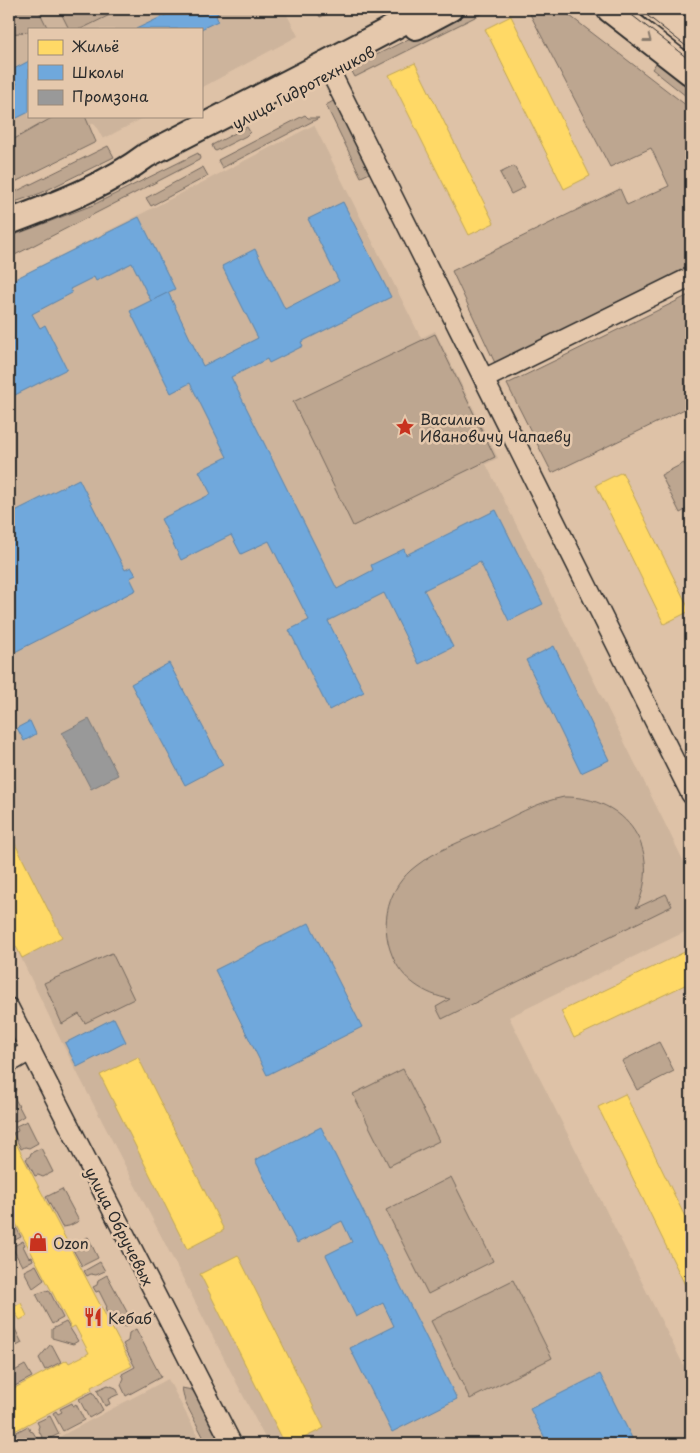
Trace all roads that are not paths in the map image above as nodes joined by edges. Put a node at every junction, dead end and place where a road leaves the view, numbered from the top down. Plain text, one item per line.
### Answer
1 (428, 9) edge
2 (450, 9) edge
3 (610, 9) edge
4 (655, 9) edge
5 (691, 37) edge
6 (329, 68) junction
7 (691, 72) edge
8 (9, 222) edge
9 (691, 277) edge
10 (484, 379) junction
11 (691, 794) edge
12 (9, 1008) edge
13 (31, 1050) junction
14 (9, 1063) edge
15 (232, 1444) edge

1 - 6 street, улица Гидротехников
2 - 6 street, улица Гидротехников
3 -> 7 main road
4 - 5 main road
6 - 8 street, улица Гидротехников
6 - 10 street
9 - 10 street
10 - 11 street
12 - 13 street, улица Обручевых
13 - 14 street
13 - 15 street, улица Обручевых

